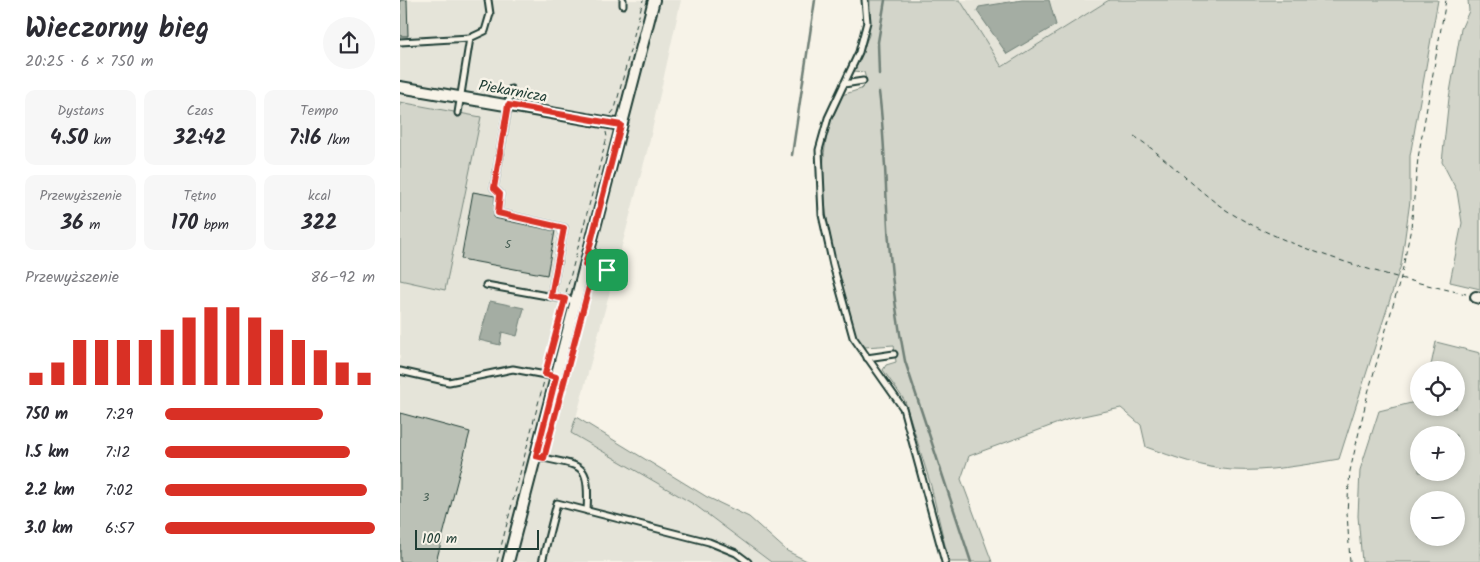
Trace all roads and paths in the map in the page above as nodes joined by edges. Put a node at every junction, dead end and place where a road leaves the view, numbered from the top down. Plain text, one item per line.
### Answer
1 (488, 0) edge
2 (643, 0) edge
3 (654, 0) edge
4 (865, 0) edge
5 (1446, 0) edge
6 (470, 38) junction
7 (400, 42) edge
8 (863, 81) dead end
9 (844, 84) junction
10 (400, 86) edge
11 (511, 90) dead end
12 (460, 97) junction
13 (508, 105) junction
14 (458, 112) dead end
15 (609, 117) dead end
16 (621, 125) junction
17 (605, 130) dead end
18 (1134, 136) dead end
19 (600, 247) dead end
20 (585, 265) junction
21 (607, 270) junction
22 (613, 272) dead end
23 (1401, 277) junction
24 (590, 283) dead end
25 (486, 285) dead end
26 (551, 296) junction
27 (1478, 297) edge
28 (565, 299) junction
29 (576, 301) junction
30 (894, 354) dead end
31 (867, 358) junction
32 (400, 371) edge
33 (545, 374) junction
34 (556, 377) junction
35 (536, 456) junction
36 (587, 511) junction
37 (497, 562) edge
38 (508, 562) edge
39 (542, 562) edge
40 (748, 562) edge
41 (944, 562) edge
42 (1350, 562) edge

1 - 6 lane
2 - 15 path
3 - 16 street
4 - 9 lane
5 - 23 path
6 - 7 lane
6 - 12 lane
8 - 9 lane
9 - 31 lane
10 - 12 street, Piekarnicza
11 - 13 lane
12 - 13 street, Piekarnicza
12 - 14 lane
13 - 16 street, Piekarnicza
13 - 26 lane
16 - 20 street
17 - 28 path
18 - 23 path
19 - 21 path
20 - 21 lane
20 - 29 street
21 - 22 lane
21 - 24 path
23 - 27 path
23 - 42 path
25 - 26 lane
26 - 28 lane
28 - 29 lane
28 - 33 path
29 - 34 street
30 - 31 lane
31 - 41 lane
32 - 33 lane
33 - 34 lane
33 - 37 path
34 - 35 street
35 - 36 lane
35 - 38 street
36 - 39 lane
36 - 40 lane

